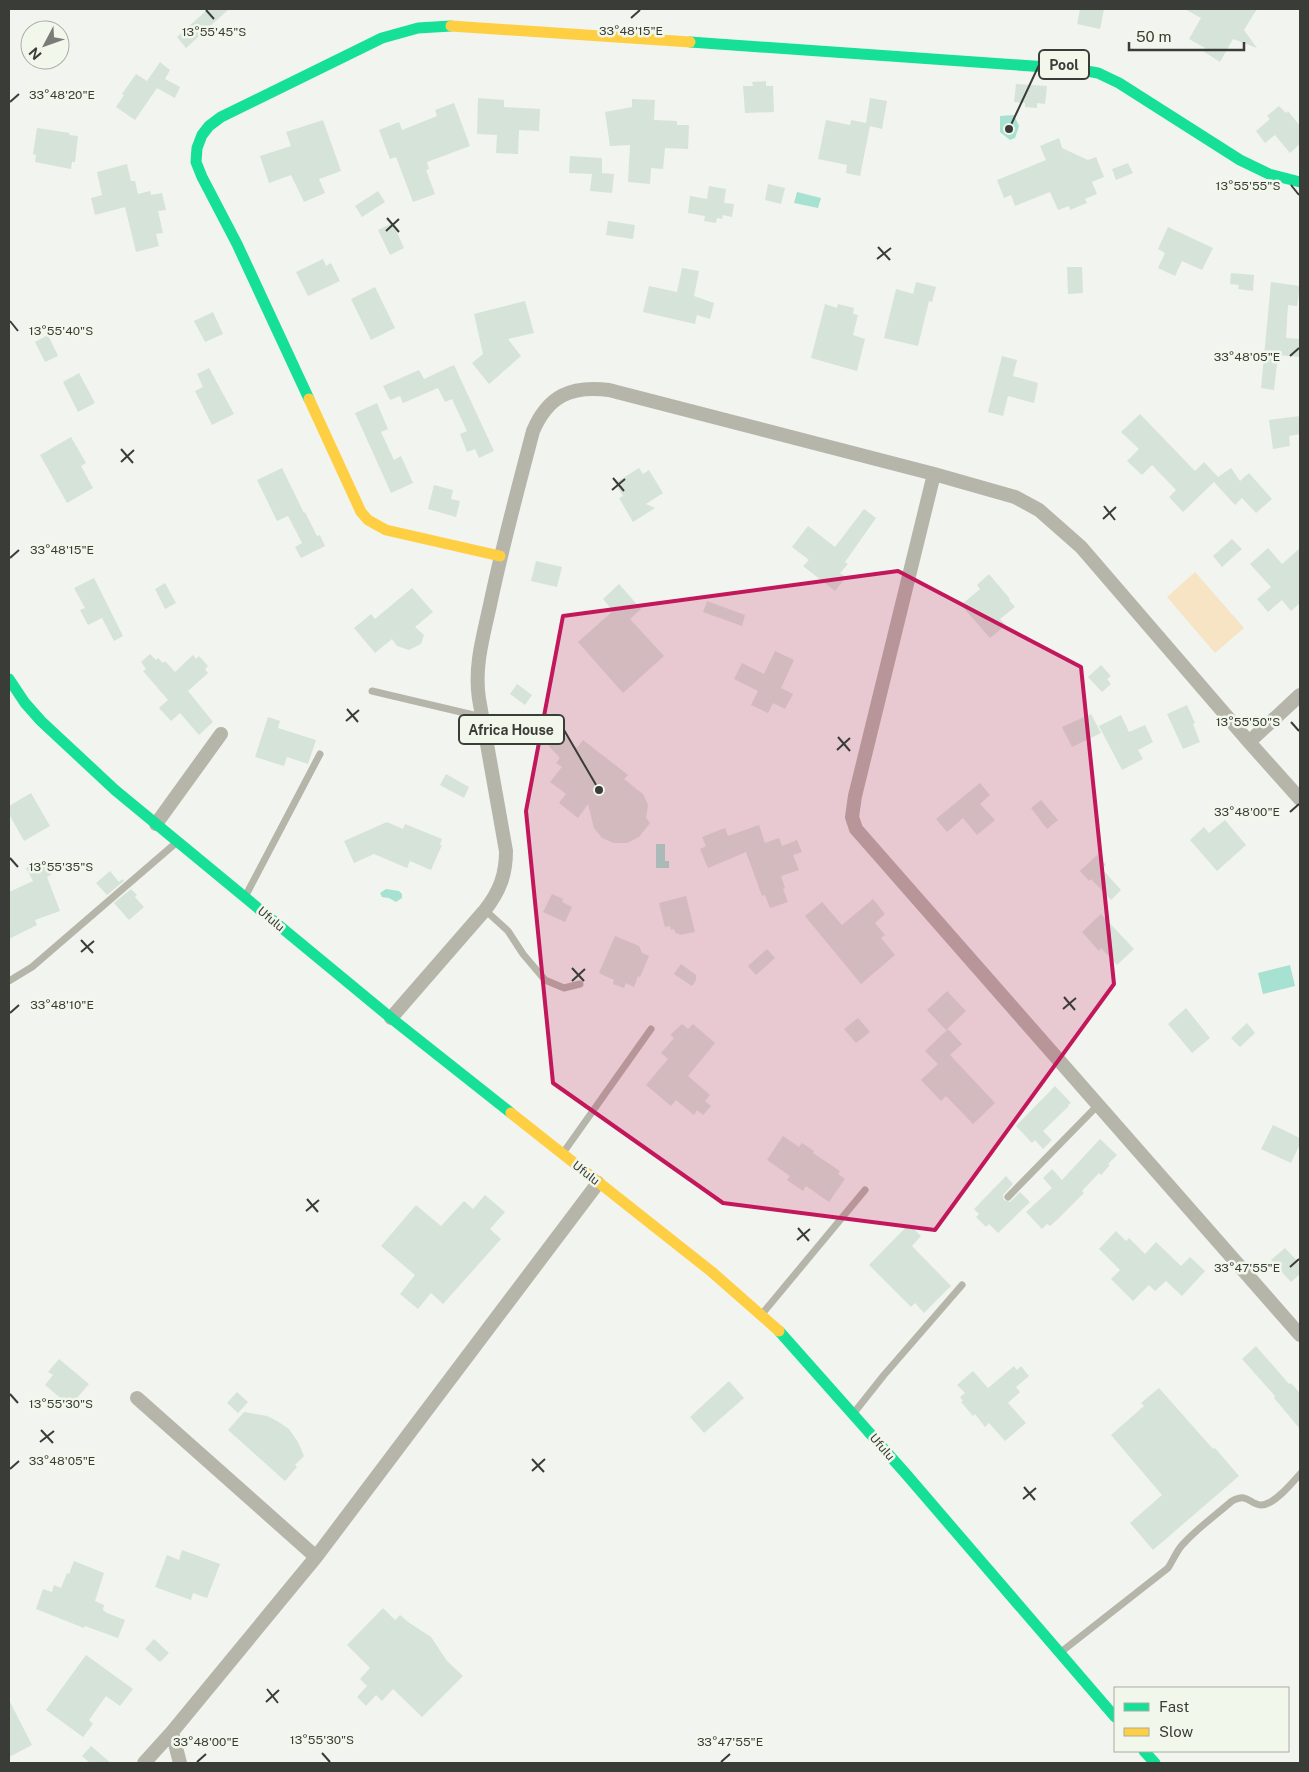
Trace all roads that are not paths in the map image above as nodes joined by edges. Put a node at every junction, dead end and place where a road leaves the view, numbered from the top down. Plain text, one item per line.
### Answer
1 (1300, 182) edge
2 (934, 474) junction
3 (500, 556) junction
4 (9, 679) edge
5 (372, 690) dead end
6 (1300, 695) edge
7 (482, 717) junction
8 (221, 734) dead end
9 (1248, 742) junction
10 (320, 754) dead end
11 (1300, 799) edge
12 (156, 824) junction
13 (177, 842) junction
14 (245, 898) junction
15 (485, 910) junction
16 (9, 981) edge
17 (580, 984) dead end
18 (391, 1018) junction
19 (651, 1029) dead end
20 (1098, 1105) junction
21 (562, 1154) junction
22 (598, 1183) junction
23 (865, 1190) dead end
24 (1008, 1197) dead end
25 (962, 1286) dead end
26 (762, 1315) junction
27 (1300, 1335) edge
28 (137, 1398) dead end
29 (853, 1414) junction
30 (1300, 1474) edge
31 (316, 1557) junction
32 (1060, 1653) junction
33 (1114, 1716) edge
34 (172, 1732) junction
35 (1145, 1752) edge
36 (144, 1763) edge
37 (180, 1763) edge
38 (1155, 1763) edge

1 - 3 street
2 - 3 street
2 - 9 street
2 - 20 street
3 - 7 street
4 - 12 street, Ufulu
5 - 7 lane
6 - 9 street
7 - 15 street
8 - 12 street
9 - 11 street
10 - 14 lane
12 - 13 street, Ufulu
13 - 14 street, Ufulu
13 - 16 lane
14 - 18 street, Ufulu
15 - 17 lane
15 - 18 street
18 - 21 street, Ufulu
19 - 21 lane
20 - 24 lane
20 - 27 street
21 - 22 street, Ufulu
22 - 26 street, Ufulu
22 - 31 street
23 - 26 lane
25 - 29 lane
26 - 29 street, Ufulu
28 - 31 street
29 - 32 street, Ufulu
30 - 32 lane
31 - 34 street
32 - 33 street, Ufulu
34 - 36 street
34 - 37 street
35 - 38 street

